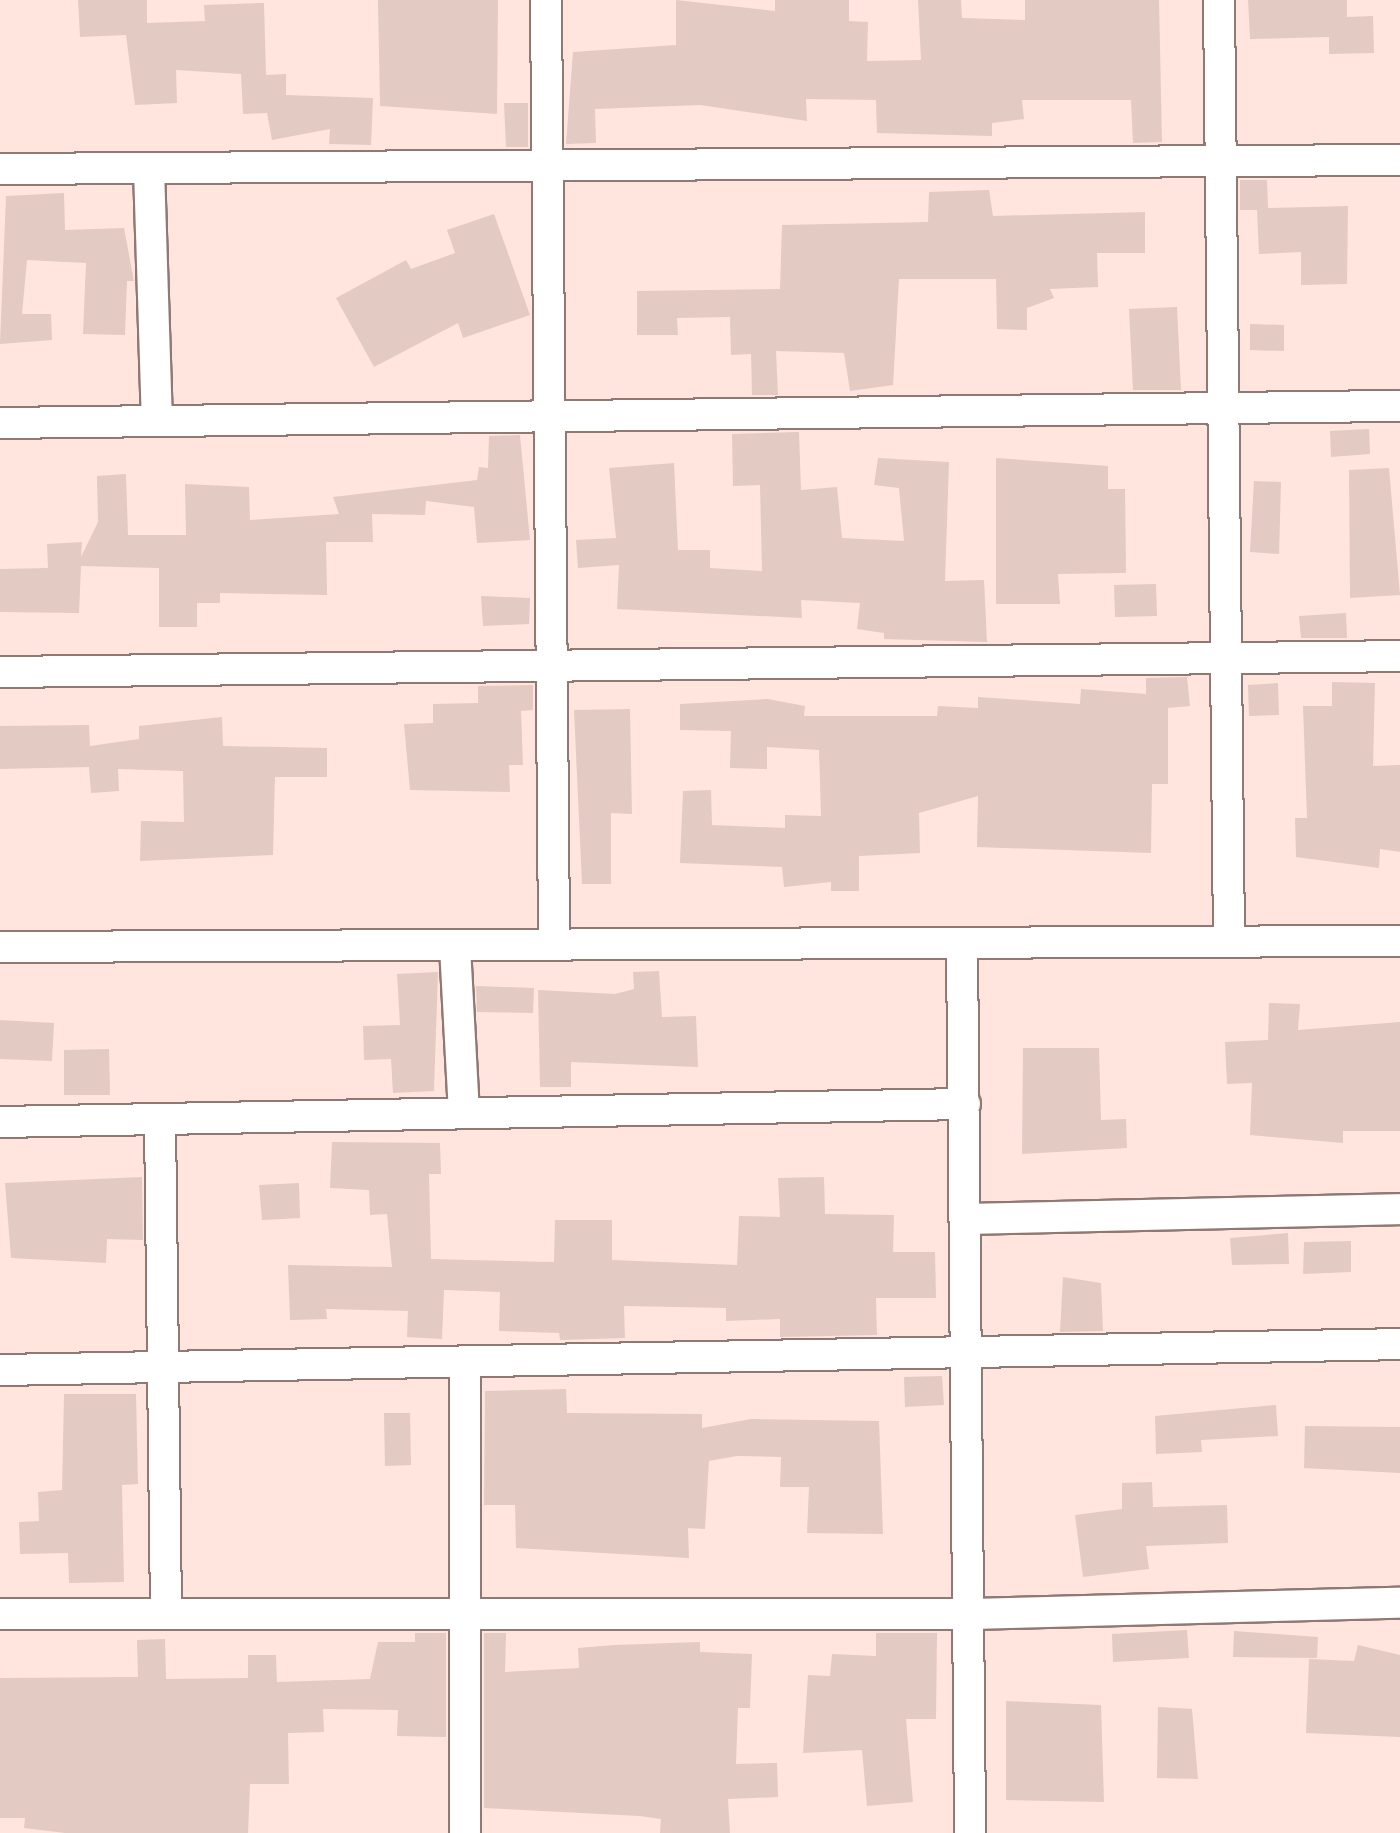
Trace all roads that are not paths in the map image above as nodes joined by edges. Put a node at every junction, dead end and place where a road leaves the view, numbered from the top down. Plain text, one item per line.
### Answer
1 (546, 0) edge
2 (1219, 0) edge
3 (1400, 160) edge
4 (1222, 161) junction
5 (0, 169) edge
6 (148, 169) junction
7 (548, 169) junction
8 (1223, 406) junction
9 (1400, 406) edge
10 (547, 416) junction
11 (156, 421) junction
12 (0, 422) edge
13 (1400, 656) edge
14 (1224, 658) junction
15 (550, 668) junction
16 (0, 672) edge
17 (1229, 940) junction
18 (1400, 941) edge
19 (962, 945) junction
20 (554, 946) junction
21 (0, 947) edge
22 (455, 947) junction
23 (965, 1104) junction
24 (464, 1113) junction
25 (160, 1120) junction
26 (0, 1122) edge
27 (1400, 1209) edge
28 (970, 1219) junction
29 (1400, 1344) edge
30 (969, 1352) junction
31 (465, 1367) junction
32 (162, 1368) junction
33 (0, 1370) edge
34 (1400, 1603) edge
35 (466, 1610) junction
36 (166, 1611) junction
37 (0, 1614) edge
38 (968, 1614) junction
39 (465, 1833) edge
40 (970, 1833) edge

1 - 7 street
2 - 4 street
3 - 4 street
4 - 7 street
4 - 8 street
5 - 6 street
6 - 7 street
6 - 11 street
7 - 10 street
8 - 9 street
8 - 10 street
8 - 14 street
10 - 11 street
10 - 15 street
11 - 12 street
13 - 14 street
14 - 15 street
14 - 17 street
15 - 16 street
15 - 20 street
17 - 18 street
17 - 19 street
19 - 20 street
19 - 23 street
20 - 22 street
21 - 22 street
22 - 24 street
23 - 24 street
23 - 28 street
24 - 25 street
25 - 26 street
25 - 32 street
27 - 28 street
28 - 30 street
29 - 30 street
30 - 31 street
30 - 38 street
31 - 32 street
31 - 35 street
32 - 33 street
32 - 36 street
34 - 38 street
35 - 36 street
35 - 38 street
35 - 39 street
36 - 37 street
38 - 40 street

